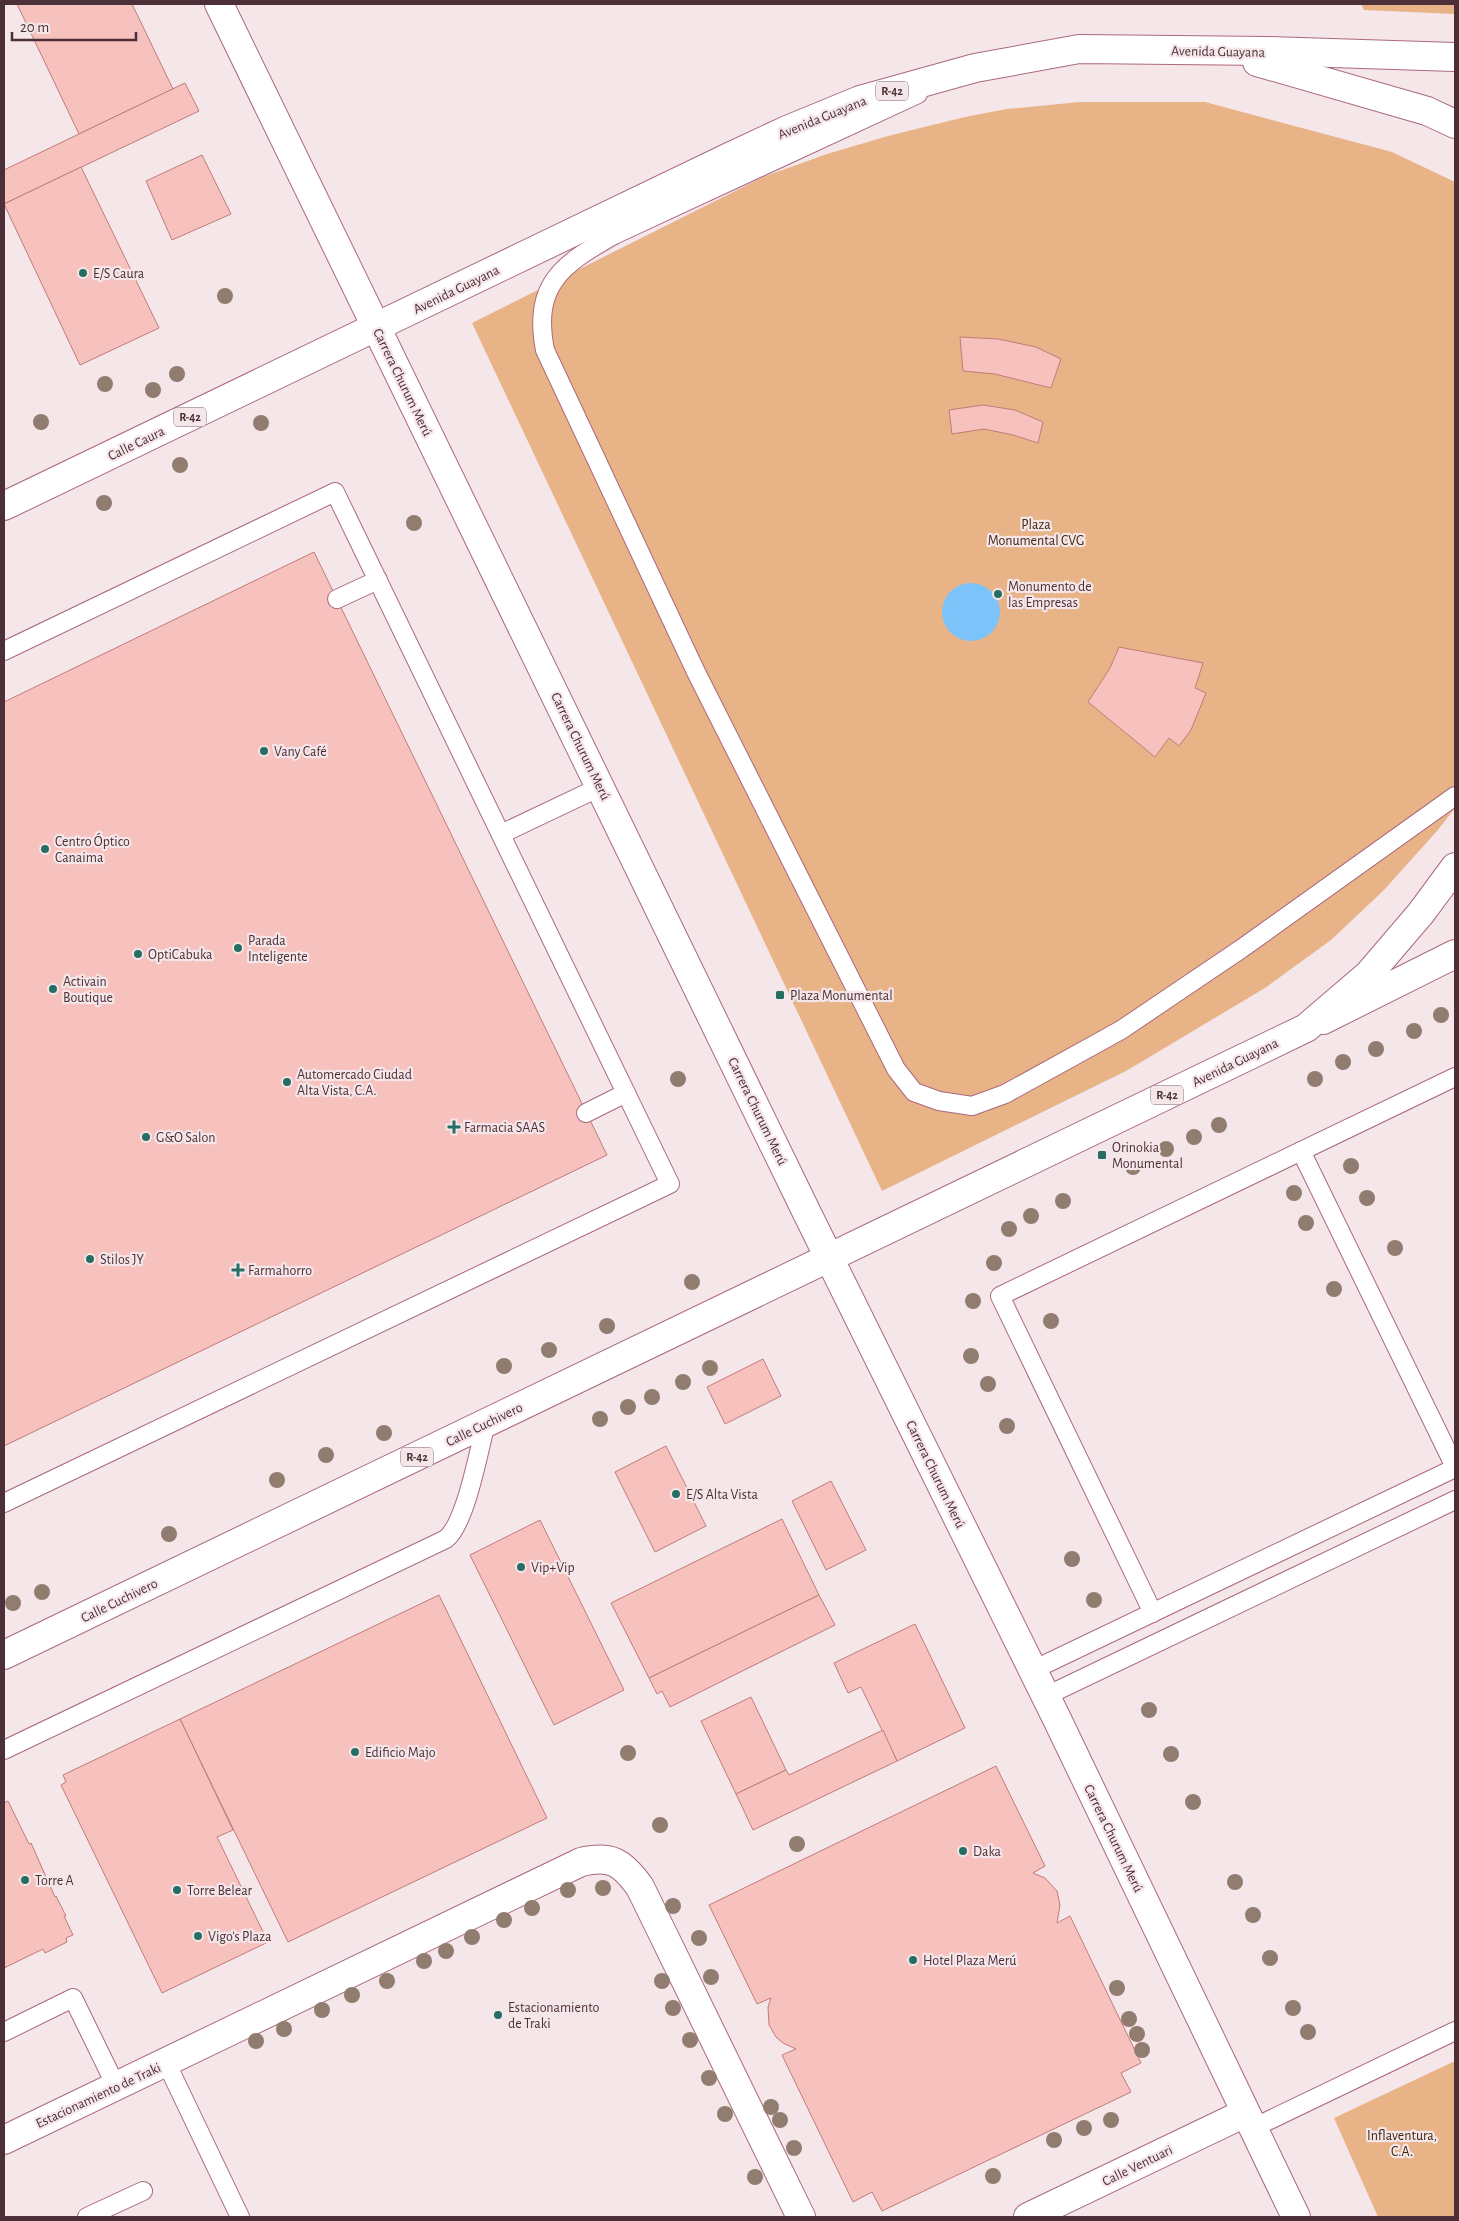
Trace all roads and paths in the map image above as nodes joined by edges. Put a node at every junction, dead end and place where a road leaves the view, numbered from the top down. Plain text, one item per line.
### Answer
1 (219, 4) edge
2 (1216, 51) junction
3 (1455, 57) edge
4 (975, 68) junction
5 (1455, 124) edge
6 (376, 327) junction
7 (4, 506) edge
8 (378, 580) junction
9 (337, 599) dead end
10 (4, 651) edge
11 (600, 787) junction
12 (1455, 796) edge
13 (501, 834) junction
14 (1455, 867) edge
15 (1455, 954) edge
16 (1306, 1028) junction
17 (1455, 1077) edge
18 (626, 1094) junction
19 (586, 1113) dead end
20 (1301, 1151) junction
21 (829, 1257) junction
22 (486, 1423) junction
23 (1455, 1468) edge
24 (1455, 1500) edge
25 (4, 1503) edge
26 (1258, 1562) junction
27 (1271, 1589) junction
28 (1154, 1613) junction
29 (4, 1655) edge
30 (1033, 1670) junction
31 (1046, 1696) junction
32 (4, 1750) edge
33 (4, 2032) edge
34 (1455, 2032) edge
35 (166, 2062) junction
36 (116, 2086) junction
37 (1249, 2121) junction
38 (4, 2140) edge
39 (143, 2191) dead end
40 (87, 2217) edge
41 (240, 2217) edge
42 (801, 2217) edge
43 (1028, 2217) edge
44 (1296, 2217) edge

1 - 6 street, Carrera Churum Merú
2 - 3 street, Avenida Guayana / R-42
2 - 4 street, Avenida Guayana / R-42
2 - 5 street
4 - 6 street, Avenida Guayana / R-42
4 - 12 lane
6 - 7 street, Calle Caura / R-42
6 - 11 street, Carrera Churum Merú
8 - 9 lane
8 - 10 lane
8 - 13 lane
11 - 13 lane
11 - 21 street, Carrera Churum Merú
13 - 18 lane
14 - 16 street, Avenida Guayana / R-42
15 - 16 street
16 - 21 street, Avenida Guayana / R-42
17 - 20 lane
18 - 19 lane
18 - 25 lane
20 - 23 lane
20 - 28 lane
21 - 22 street, Calle Cuchivero / R-42
21 - 30 street, Carrera Churum Merú
22 - 29 street, Calle Cuchivero / R-42
22 - 32 lane
23 - 26 lane
24 - 27 lane
26 - 27 lane
26 - 28 lane
27 - 31 lane
28 - 30 lane
30 - 31 street, Carrera Churum Merú
31 - 37 street, Carrera Churum Merú
33 - 36 lane
34 - 37 lane
35 - 36 street, Estacionamiento de Traki
35 - 41 lane
35 - 42 street, Estacionamiento de Traki
36 - 38 street, Estacionamiento de Traki
37 - 43 street, Calle Ventuari
37 - 44 street, Carrera Churum Merú
39 - 40 lane

